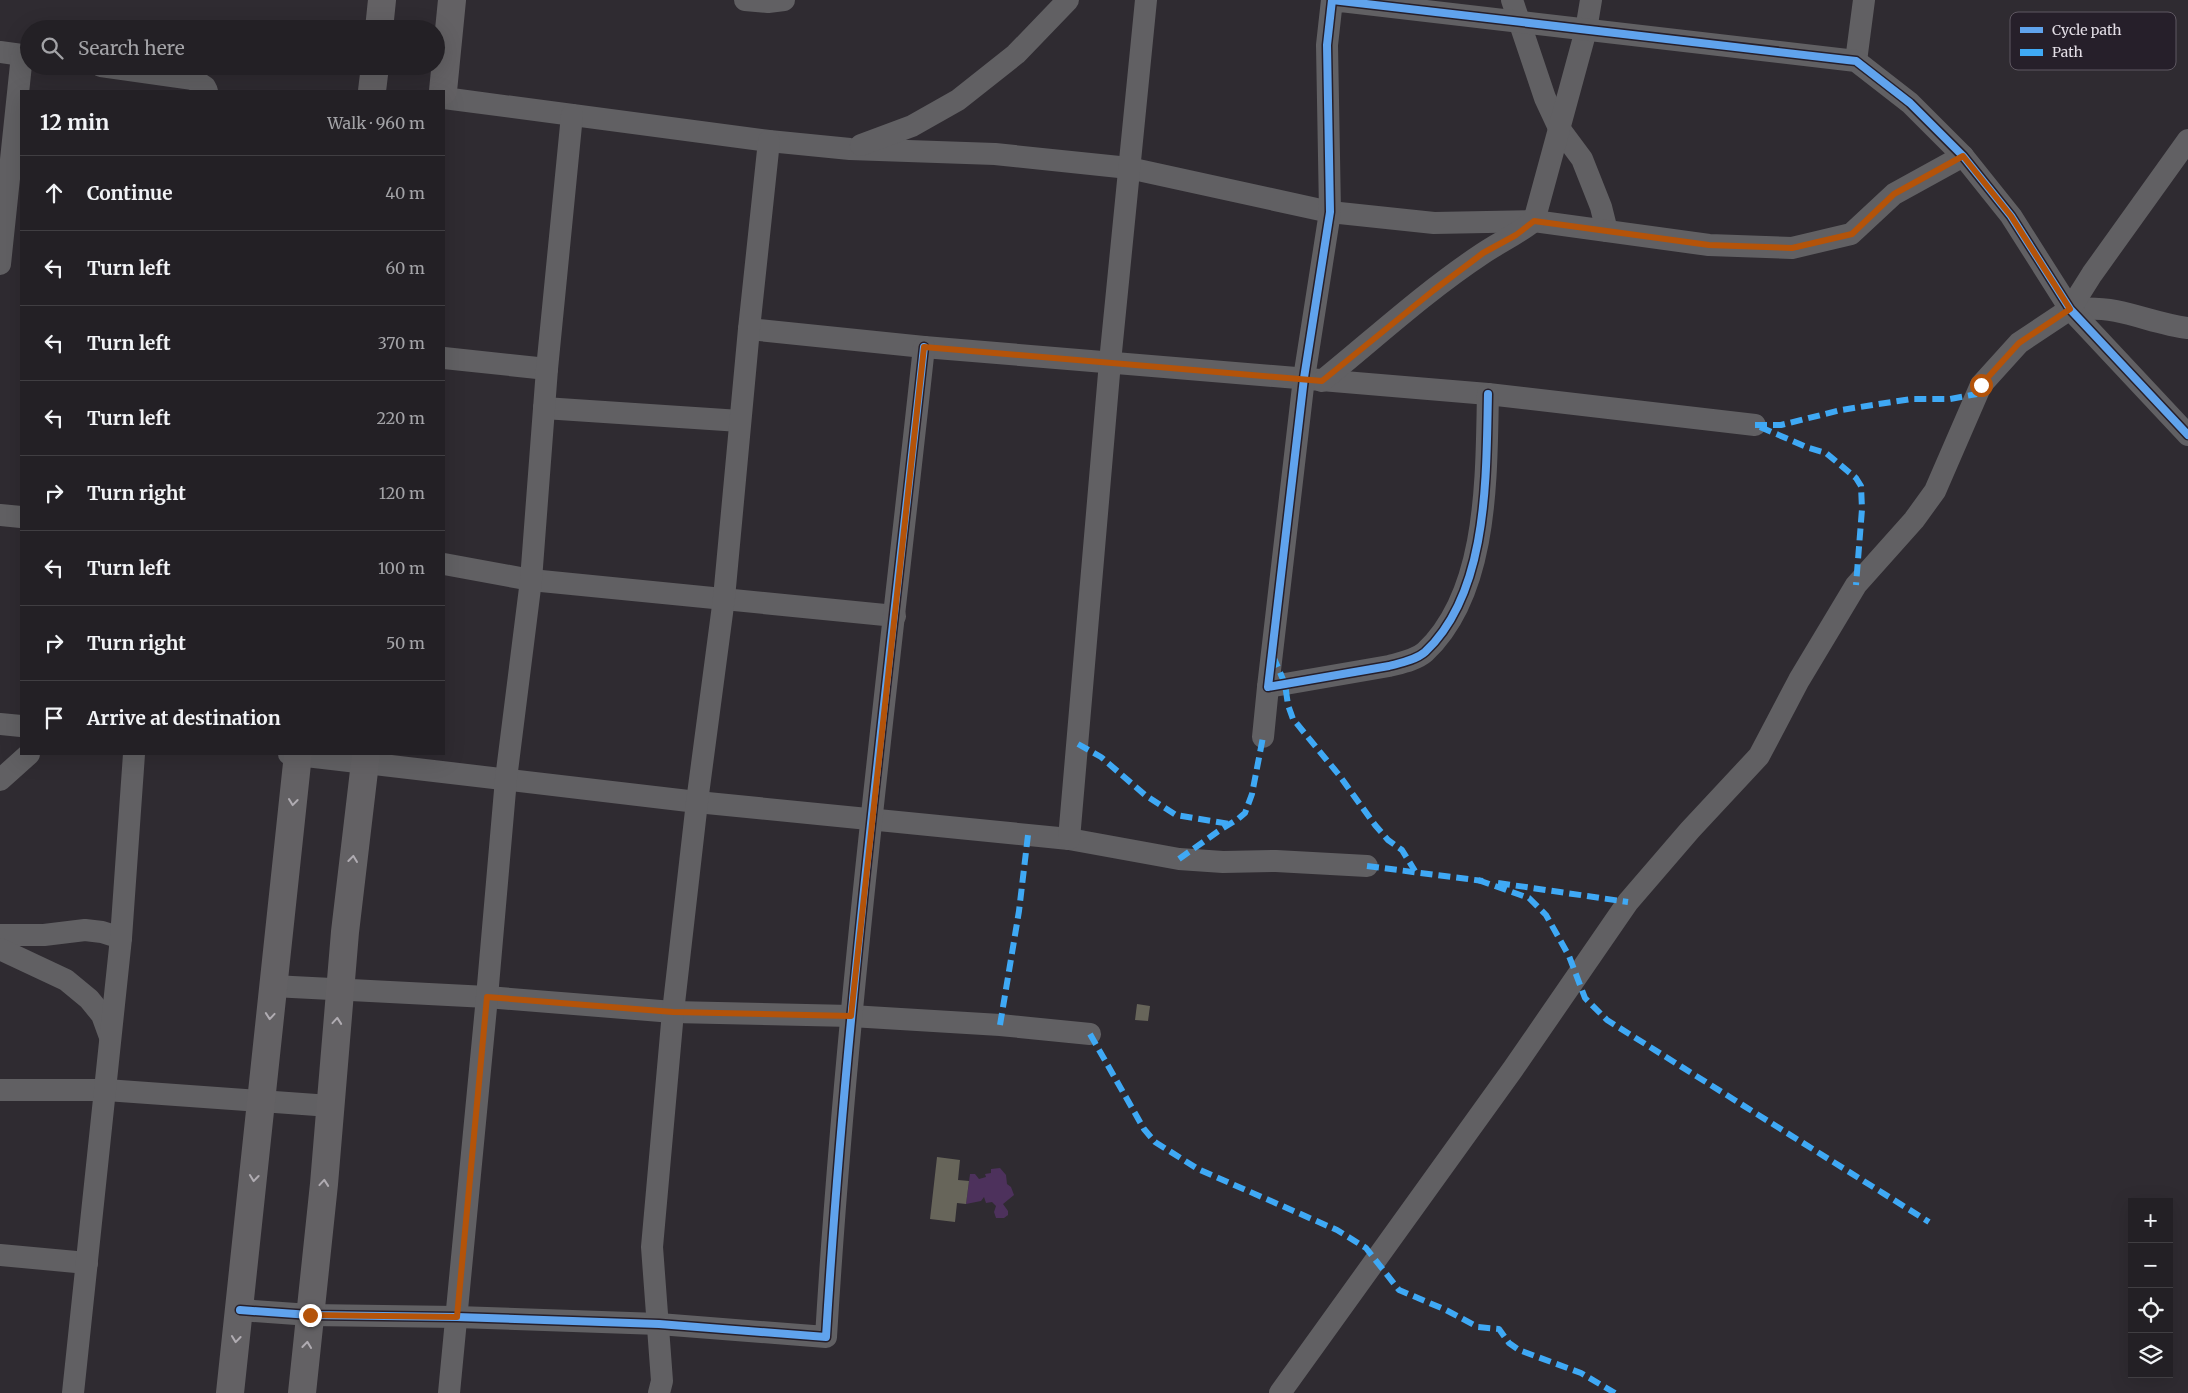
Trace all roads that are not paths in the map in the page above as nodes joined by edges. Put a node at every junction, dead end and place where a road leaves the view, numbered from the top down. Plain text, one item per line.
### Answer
1 (382, 0) edge
2 (452, 0) edge
3 (745, 0) edge
4 (784, 0) edge
5 (1068, 0) edge
6 (1146, 0) edge
7 (1331, 0) edge
8 (1512, 0) edge
9 (1591, 0) edge
10 (1864, 0) edge
11 (380, 20) edge
12 (1518, 22) junction
13 (1586, 30) junction
14 (17, 54) edge
15 (1856, 61) junction
16 (445, 71) edge
17 (165, 75) edge
18 (445, 75) edge
19 (207, 90) edge
20 (443, 90) edge
21 (445, 98) edge
22 (572, 115) junction
23 (1559, 128) junction
24 (2188, 140) edge
25 (769, 141) junction
26 (850, 149) junction
27 (1963, 156) junction
28 (1129, 168) junction
29 (1330, 212) junction
30 (1534, 221) junction
31 (1607, 231) junction
32 (2, 234) edge
33 (0, 264) edge
34 (2070, 309) junction
35 (2188, 328) edge
36 (749, 329) junction
37 (924, 347) junction
38 (445, 358) edge
39 (1110, 362) junction
40 (547, 369) junction
41 (1313, 380) junction
42 (1488, 394) junction
43 (544, 408) junction
44 (740, 421) junction
45 (1755, 425) dead end
46 (2188, 435) edge
47 (0, 515) edge
48 (20, 516) edge
49 (445, 564) edge
50 (531, 580) junction
51 (724, 598) junction
52 (895, 616) junction
53 (1268, 687) junction
54 (0, 724) edge
55 (20, 726) edge
56 (1263, 737) dead end
57 (28, 755) edge
58 (134, 755) edge
59 (295, 755) edge
60 (312, 755) edge
61 (365, 758) edge
62 (0, 780) edge
63 (506, 780) junction
64 (697, 802) junction
65 (871, 821) junction
66 (1070, 839) junction
67 (1367, 866) dead end
68 (0, 935) edge
69 (121, 938) junction
70 (0, 949) edge
71 (273, 986) junction
72 (340, 991) junction
73 (487, 997) junction
74 (673, 1012) junction
75 (851, 1016) junction
76 (1090, 1034) dead end
77 (111, 1038) junction
78 (0, 1090) edge
79 (106, 1090) junction
80 (262, 1100) junction
81 (330, 1106) junction
82 (0, 1254) edge
83 (87, 1264) junction
84 (240, 1310) junction
85 (310, 1315) junction
86 (457, 1317) junction
87 (659, 1324) junction
88 (73, 1393) edge
89 (230, 1393) edge
90 (302, 1393) edge
91 (449, 1393) edge
92 (660, 1393) edge
93 (1280, 1393) edge

1 - 11 main road
2 - 16 main road
3 - 4 street
5 - 26 street
6 - 28 street
7 - 12 street
7 - 29 street
8 - 12 street
9 - 13 street
10 - 15 street
12 - 13 street
12 - 23 street
13 - 15 street
13 - 23 street
14 - 32 street
15 - 27 street
17 - 19 street
18 - 20 main road
21 - 22 street
22 - 25 street
22 - 40 street
23 - 30 street
23 - 31 street
24 - 34 street
25 - 26 street
25 - 36 street
26 - 28 street
27 - 31 street
27 - 34 street
28 - 29 street
28 - 39 street
29 - 30 street
29 - 41 street
30 - 31 street
30 - 41 street
32 - 33 street
34 - 35 street
34 - 46 street
34 - 93 street
36 - 37 street
36 - 44 street
37 - 39 street
37 - 52 street
38 - 40 street
39 - 41 street
39 - 66 street
40 - 43 street
41 - 42 street
41 - 53 street
42 - 45 street
42 - 53 street
43 - 44 street
43 - 50 street
44 - 51 street
47 - 48 street
49 - 50 street
50 - 51 street
50 - 63 street
51 - 52 street
51 - 64 street
52 - 65 street
53 - 56 street
54 - 55 street
57 - 62 street
58 - 69 street
59 -> 71 main road
60 - 61 street
61 - 63 street
72 -> 61 main road
63 - 64 street
63 - 73 street
64 - 65 street
64 - 74 street
65 - 66 street
65 - 75 street
66 - 67 street
68 - 69 street
69 - 77 street
70 - 77 street
71 - 72 street
71 -> 80 main road
72 - 73 street
81 -> 72 main road
73 - 74 street
73 - 86 street
74 - 75 street
74 - 87 street
75 - 76 street
75 - 87 street
77 - 79 street
78 - 79 street
79 - 80 street
79 - 83 street
80 - 81 street
80 -> 84 main road
85 -> 81 main road
82 - 83 street
83 - 88 street
84 - 85 street
84 -> 89 main road
85 - 86 street
90 -> 85 main road
86 - 87 street
86 - 91 street
87 - 92 street

